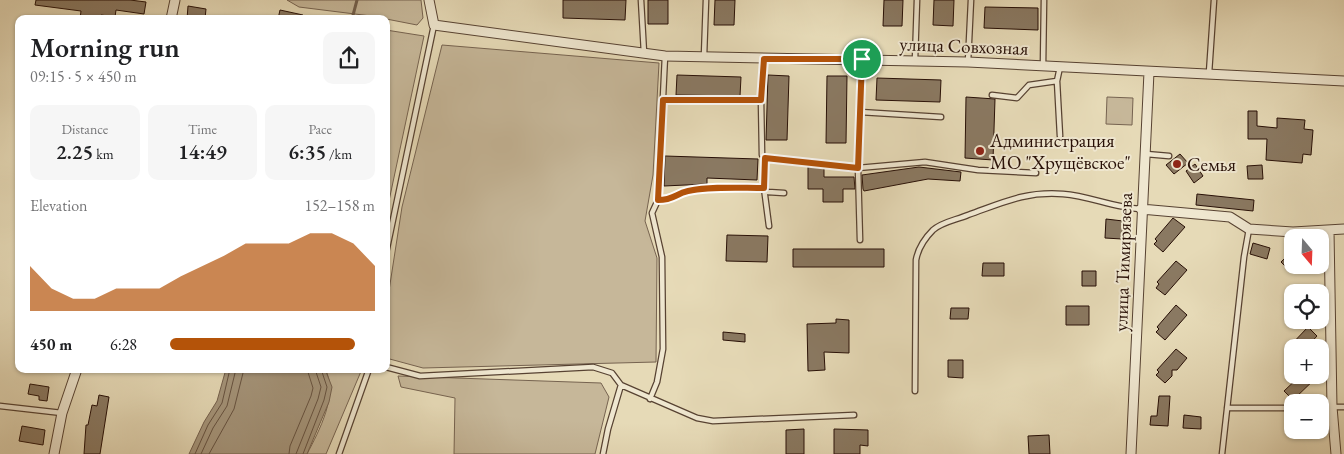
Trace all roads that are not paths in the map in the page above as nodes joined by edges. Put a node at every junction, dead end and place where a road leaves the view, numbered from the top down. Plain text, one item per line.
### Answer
1 (175, 0) edge
2 (429, 0) edge
3 (641, 0) edge
4 (706, 0) edge
5 (917, 0) edge
6 (971, 0) edge
7 (1044, 0) edge
8 (1214, 0) edge
9 (172, 15) edge
10 (434, 25) junction
11 (644, 54) junction
12 (665, 56) junction
13 (704, 56) junction
14 (764, 59) junction
15 (862, 59) junction
16 (915, 60) junction
17 (968, 62) junction
18 (1043, 66) junction
19 (1060, 67) junction
20 (1149, 72) junction
21 (1209, 73) junction
22 (1057, 81) junction
23 (1344, 81) edge
24 (992, 96) dead end
25 (663, 100) junction
26 (761, 100) junction
27 (860, 112) junction
28 (941, 117) dead end
29 (1060, 136) dead end
30 (1144, 154) junction
31 (1169, 156) dead end
32 (765, 158) junction
33 (858, 168) junction
34 (1036, 173) dead end
35 (764, 188) junction
36 (784, 194) dead end
37 (658, 200) junction
38 (1141, 209) junction
39 (769, 226) dead end
40 (1344, 229) edge
41 (1249, 230) junction
42 (1284, 230) edge
43 (1329, 231) joint
44 (390, 234) edge
45 (860, 240) dead end
46 (390, 368) edge
47 (76, 373) edge
48 (368, 373) edge
49 (620, 385) junction
50 (915, 392) dead end
51 (650, 399) junction
52 (0, 406) edge
53 (1332, 407) junction
54 (1344, 407) edge
55 (1227, 408) junction
56 (1284, 408) edge
57 (62, 413) junction
58 (854, 415) dead end
59 (54, 454) edge
60 (339, 454) edge
61 (603, 454) edge
62 (1131, 454) edge
63 (1222, 454) edge
64 (1336, 454) edge

1 - 9 street
2 - 10 street
3 - 11 lane
4 - 13 lane
5 - 16 lane
6 - 17 lane
7 - 18 lane
8 - 21 lane
10 - 11 street, улица Совхозная
10 - 44 lane
11 - 12 street, улица Совхозная
12 - 13 street, улица Совхозная
12 - 25 lane
13 - 14 street, улица Совхозная
14 - 15 street, улица Совхозная
14 - 26 lane
15 - 16 street, улица Совхозная
15 - 27 lane
16 - 17 street, улица Совхозная
17 - 18 street, улица Совхозная
18 - 19 street, улица Совхозная
19 - 20 street, улица Совхозная
19 - 22 lane
20 - 21 street, улица Совхозная
20 - 30 street, улица Тимирязева
21 - 23 street, улица Совхозная
22 - 24 lane
22 - 29 lane
25 - 26 lane
25 - 37 lane
26 - 32 lane
27 - 28 lane
27 - 33 lane
30 - 31 lane
30 - 38 street, улица Тимирязева
32 - 33 lane
32 - 35 lane
33 - 34 lane
33 - 45 lane
35 - 36 lane
35 - 37 lane
35 - 39 lane
37 - 51 lane
38 - 41 street
38 - 50 lane
38 - 62 street, улица Тимирязева
40 - 43 street
41 - 42 street
41 - 55 lane
43 - 53 street
46 - 49 lane
47 - 57 street
48 - 60 lane
49 - 51 lane
49 - 61 lane
51 - 58 lane
52 - 57 lane
53 - 54 lane
53 - 64 street
55 - 56 lane
55 - 63 lane
57 - 59 street

